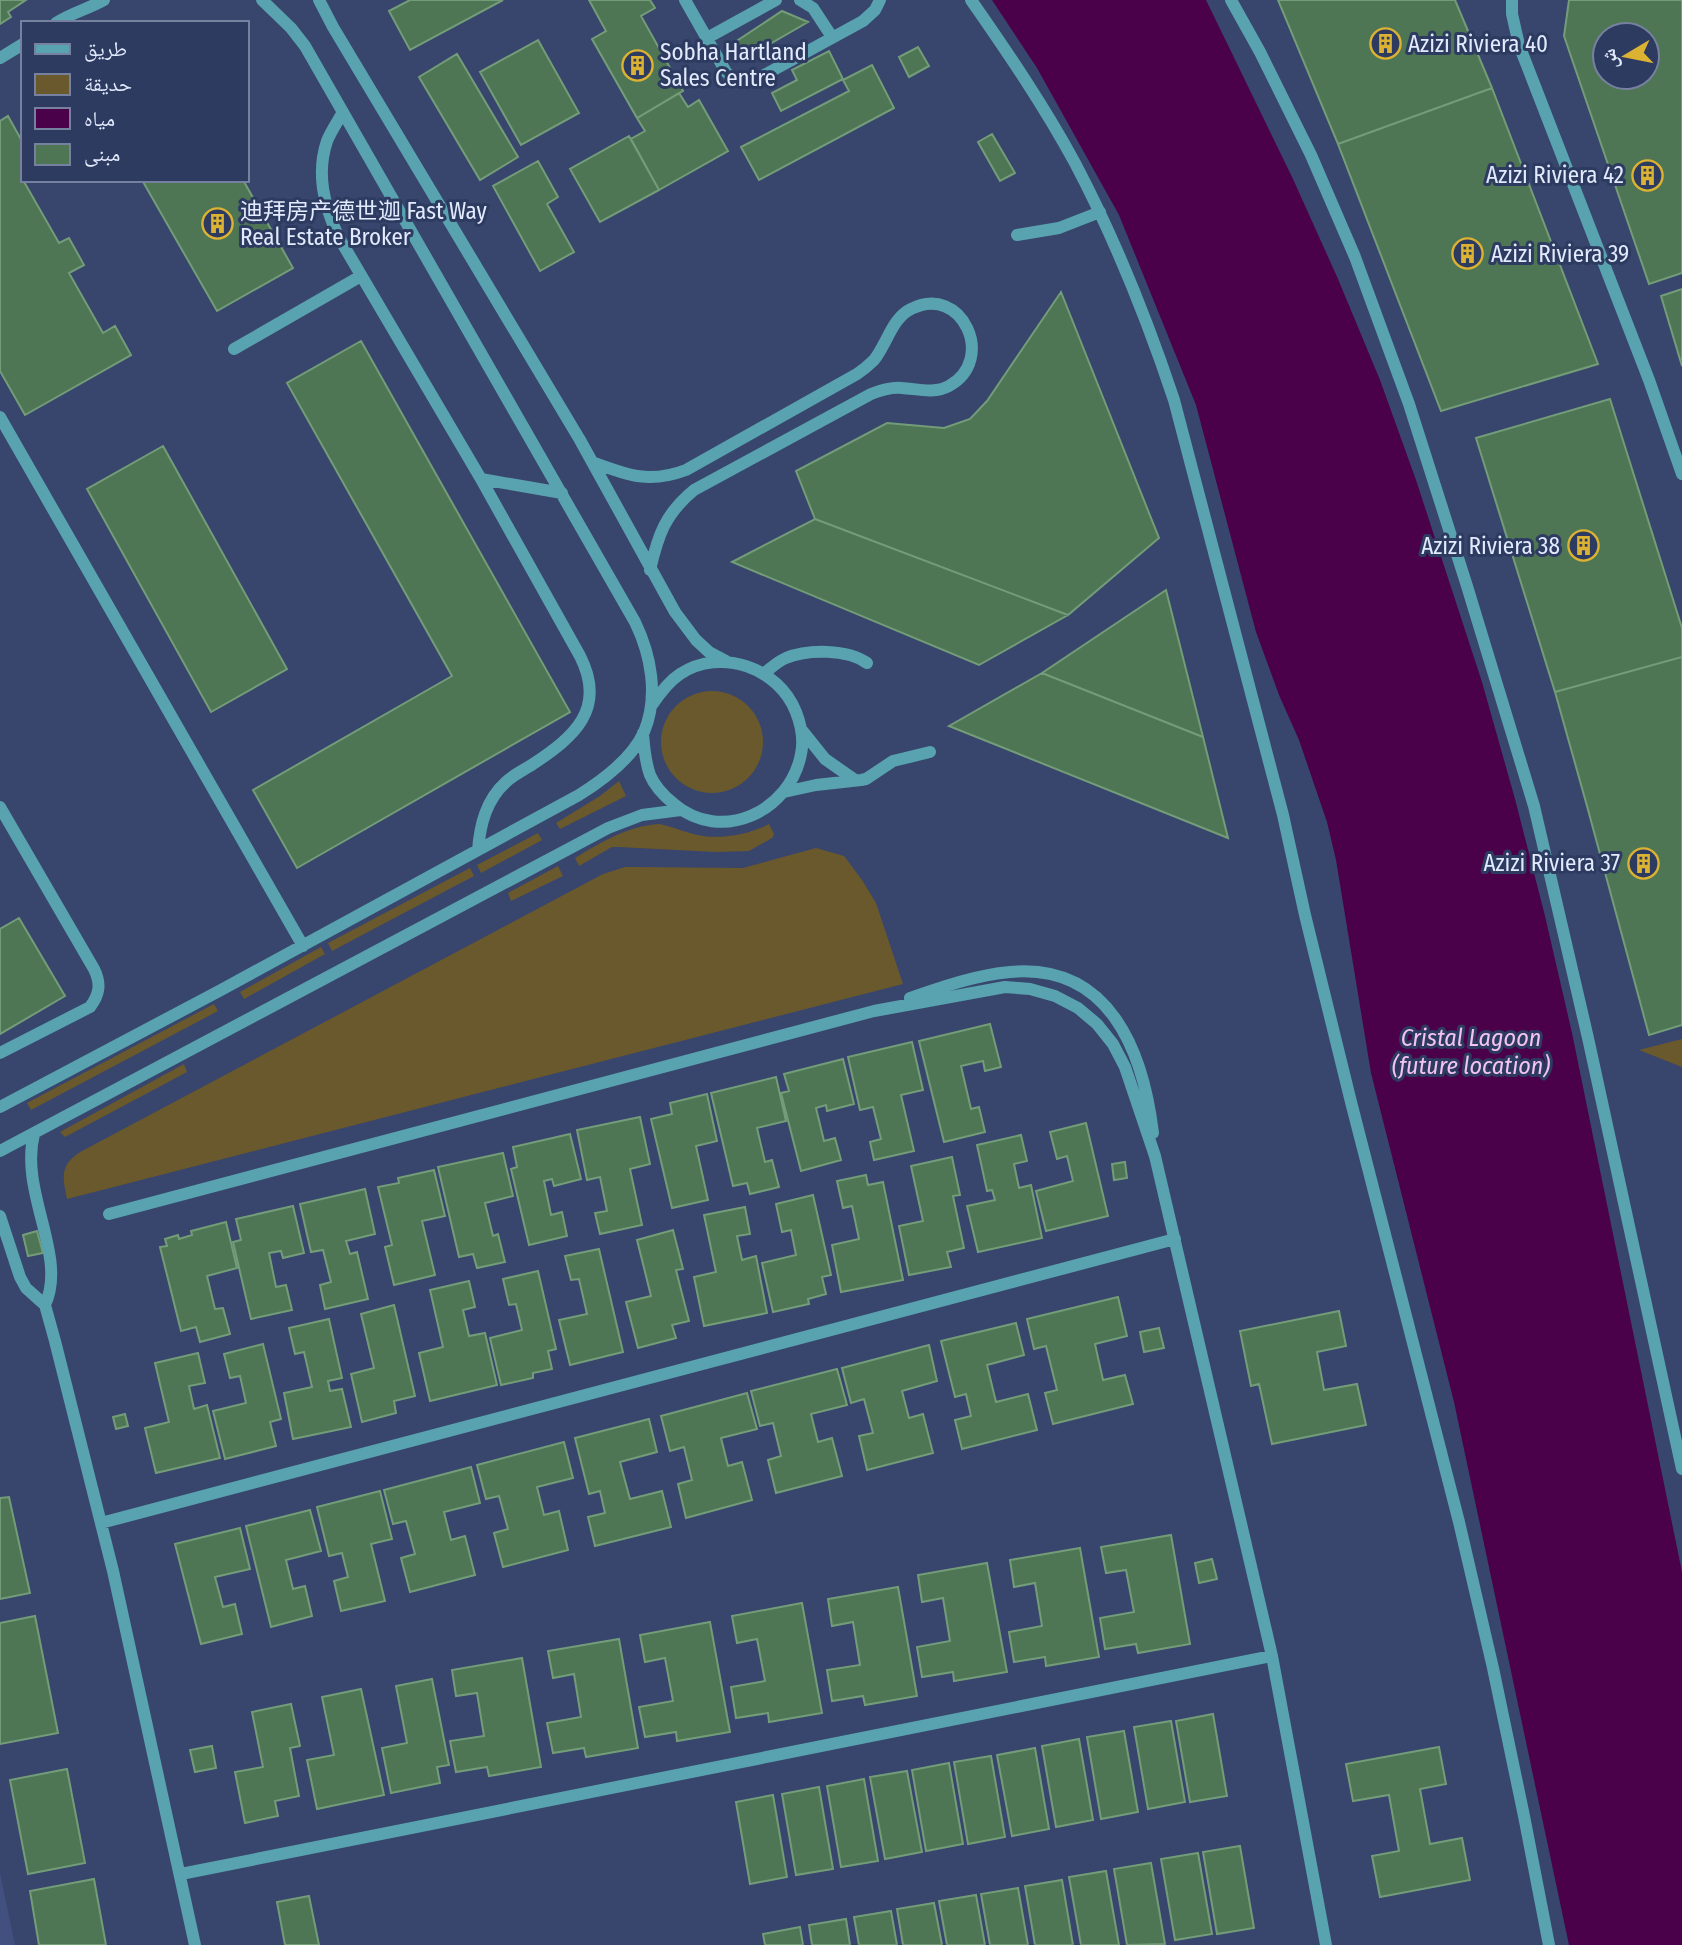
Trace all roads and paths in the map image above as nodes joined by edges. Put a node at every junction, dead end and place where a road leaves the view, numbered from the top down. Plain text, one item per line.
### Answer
1 (82, 0) edge
2 (104, 0) edge
3 (262, 0) edge
4 (318, 0) edge
5 (685, 0) edge
6 (776, 0) edge
7 (800, 0) edge
8 (880, 0) edge
9 (971, 0) edge
10 (1231, 0) edge
11 (1512, 0) edge
12 (69, 15) junction
13 (59, 21) edge
14 (832, 37) junction
15 (707, 38) junction
16 (21, 45) edge
17 (0, 58) edge
18 (343, 112) junction
19 (1100, 212) junction
20 (1017, 235) dead end
21 (361, 276) junction
22 (234, 349) dead end
23 (0, 417) edge
24 (592, 462) junction
25 (1682, 474) edge
26 (481, 479) junction
27 (562, 494) junction
28 (650, 570) junction
29 (726, 661) junction
30 (866, 663) dead end
31 (763, 674) junction
32 (651, 706) junction
33 (801, 729) junction
34 (643, 733) junction
35 (930, 752) dead end
36 (855, 780) junction
37 (784, 792) junction
38 (0, 807) edge
39 (681, 810) junction
40 (478, 850) junction
41 (303, 946) junction
42 (874, 1011) junction
43 (0, 1053) edge
44 (0, 1107) edge
45 (34, 1134) junction
46 (0, 1151) edge
47 (1155, 1156) junction
48 (110, 1214) dead end
49 (0, 1216) edge
50 (1175, 1239) junction
51 (44, 1305) junction
52 (1682, 1469) edge
53 (102, 1524) junction
54 (1272, 1656) junction
55 (181, 1874) junction
56 (195, 1945) edge
57 (1326, 1945) edge
58 (1549, 1945) edge

1 - 12 street
2 - 12 street
3 - 18 street
4 - 24 street
5 - 15 street
6 - 15 street
7 - 14 street
8 - 14 street
9 - 19 street
10 - 52 street
11 - 25 street
12 - 13 street
14 - 15 street
16 - 17 street
18 - 21 street
18 - 27 street
19 - 20 street
19 - 58 street
21 - 22 street
21 - 26 street
23 - 41 street
24 - 28 street
24 - 28 street
26 - 27 street
26 - 40 street
27 - 32 street
28 - 29 street
29 - 31 street
29 - 32 street
30 - 31 street
31 - 33 street
32 - 34 street
33 - 36 street
33 - 37 street
34 - 39 street
34 - 40 street
35 - 36 street
36 - 37 street
37 - 39 street
38 - 43 street
39 - 45 street
40 - 41 street
41 - 44 street
42 - 47 street
42 - 47 street
42 - 48 street
45 - 46 street
45 - 51 street
47 - 50 street
49 - 51 street
50 - 53 street
50 - 54 street
51 - 53 street
53 - 55 street
54 - 55 street
54 - 57 street
55 - 56 street

